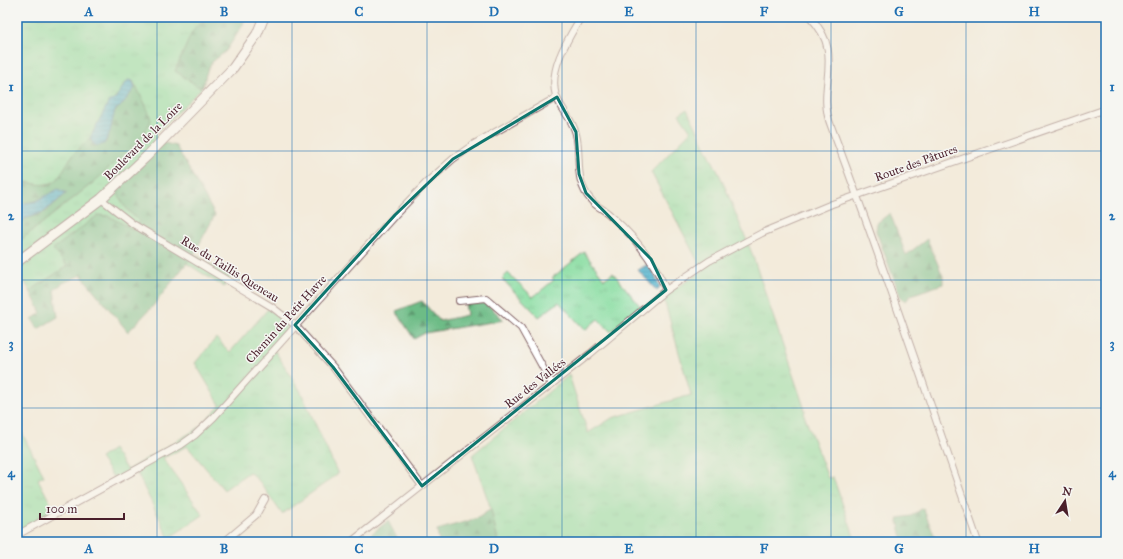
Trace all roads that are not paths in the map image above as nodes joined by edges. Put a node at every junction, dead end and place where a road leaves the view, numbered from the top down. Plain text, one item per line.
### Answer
1 (264, 17) edge
2 (581, 17) edge
3 (810, 17) edge
4 (557, 97) junction
5 (1106, 109) edge
6 (857, 196) junction
7 (101, 199) junction
8 (736, 246) joint
9 (17, 262) edge
10 (666, 290) junction
11 (459, 301) dead end
12 (295, 325) junction
13 (552, 384) junction
14 (422, 486) junction
15 (265, 499) dead end
16 (17, 535) edge
17 (224, 542) edge
18 (351, 542) edge
19 (978, 542) edge

1 - 7 main road, Boulevard de la Loire
2 - 4 street
3 - 6 street
4 - 10 street
4 - 12 street, Chemin du Petit Havre
5 - 6 street, Route des Pâtures
6 - 8 street, Route des Pâtures
6 - 19 street
7 - 9 main road, Boulevard de la Loire
7 - 12 street, Rue du Taillis Queneau
8 - 10 street, Rue des Vallées
10 - 13 street, Rue des Vallées
11 - 13 street
12 - 14 street, Rue du Taillis Queneau
12 - 16 street, Chemin du Petit Havre
13 - 14 street, Rue des Vallées
14 - 18 street, Rue des Vallées
15 - 17 street

